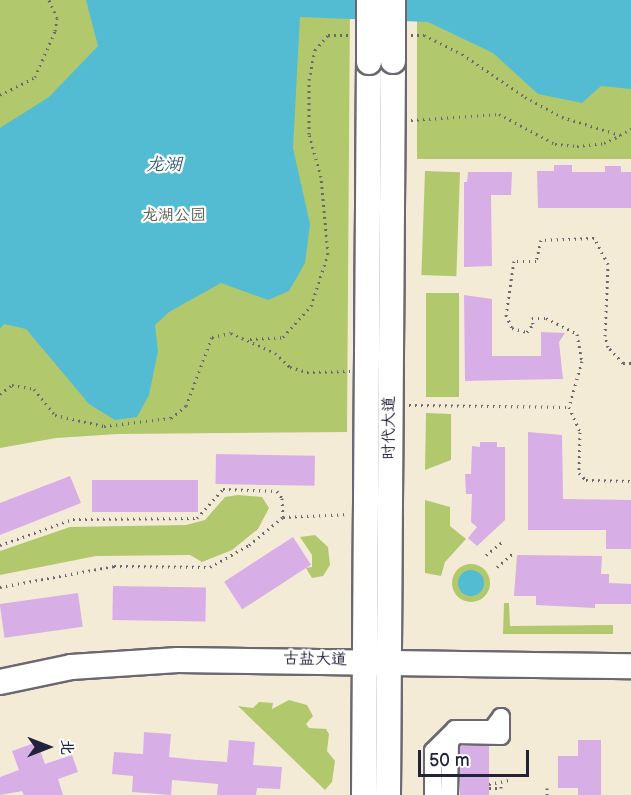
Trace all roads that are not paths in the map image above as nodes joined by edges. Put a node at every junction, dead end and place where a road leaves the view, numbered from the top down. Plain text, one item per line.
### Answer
1 (369, 0) edge
2 (393, 0) edge
3 (365, 660) junction
4 (389, 661) junction
5 (631, 666) edge
6 (0, 682) edge
7 (364, 795) edge
8 (388, 795) edge
9 (433, 795) edge
10 (449, 795) edge

1 - 3 main road, 时代大道, bridge
2 - 4 main road, 时代大道, bridge
3 - 4 main road, 古盐大道
3 - 6 main road, 古盐大道
3 - 7 main road, 时代大道
4 - 5 main road, 古盐大道
4 - 8 main road, 时代大道
9 - 10 street

